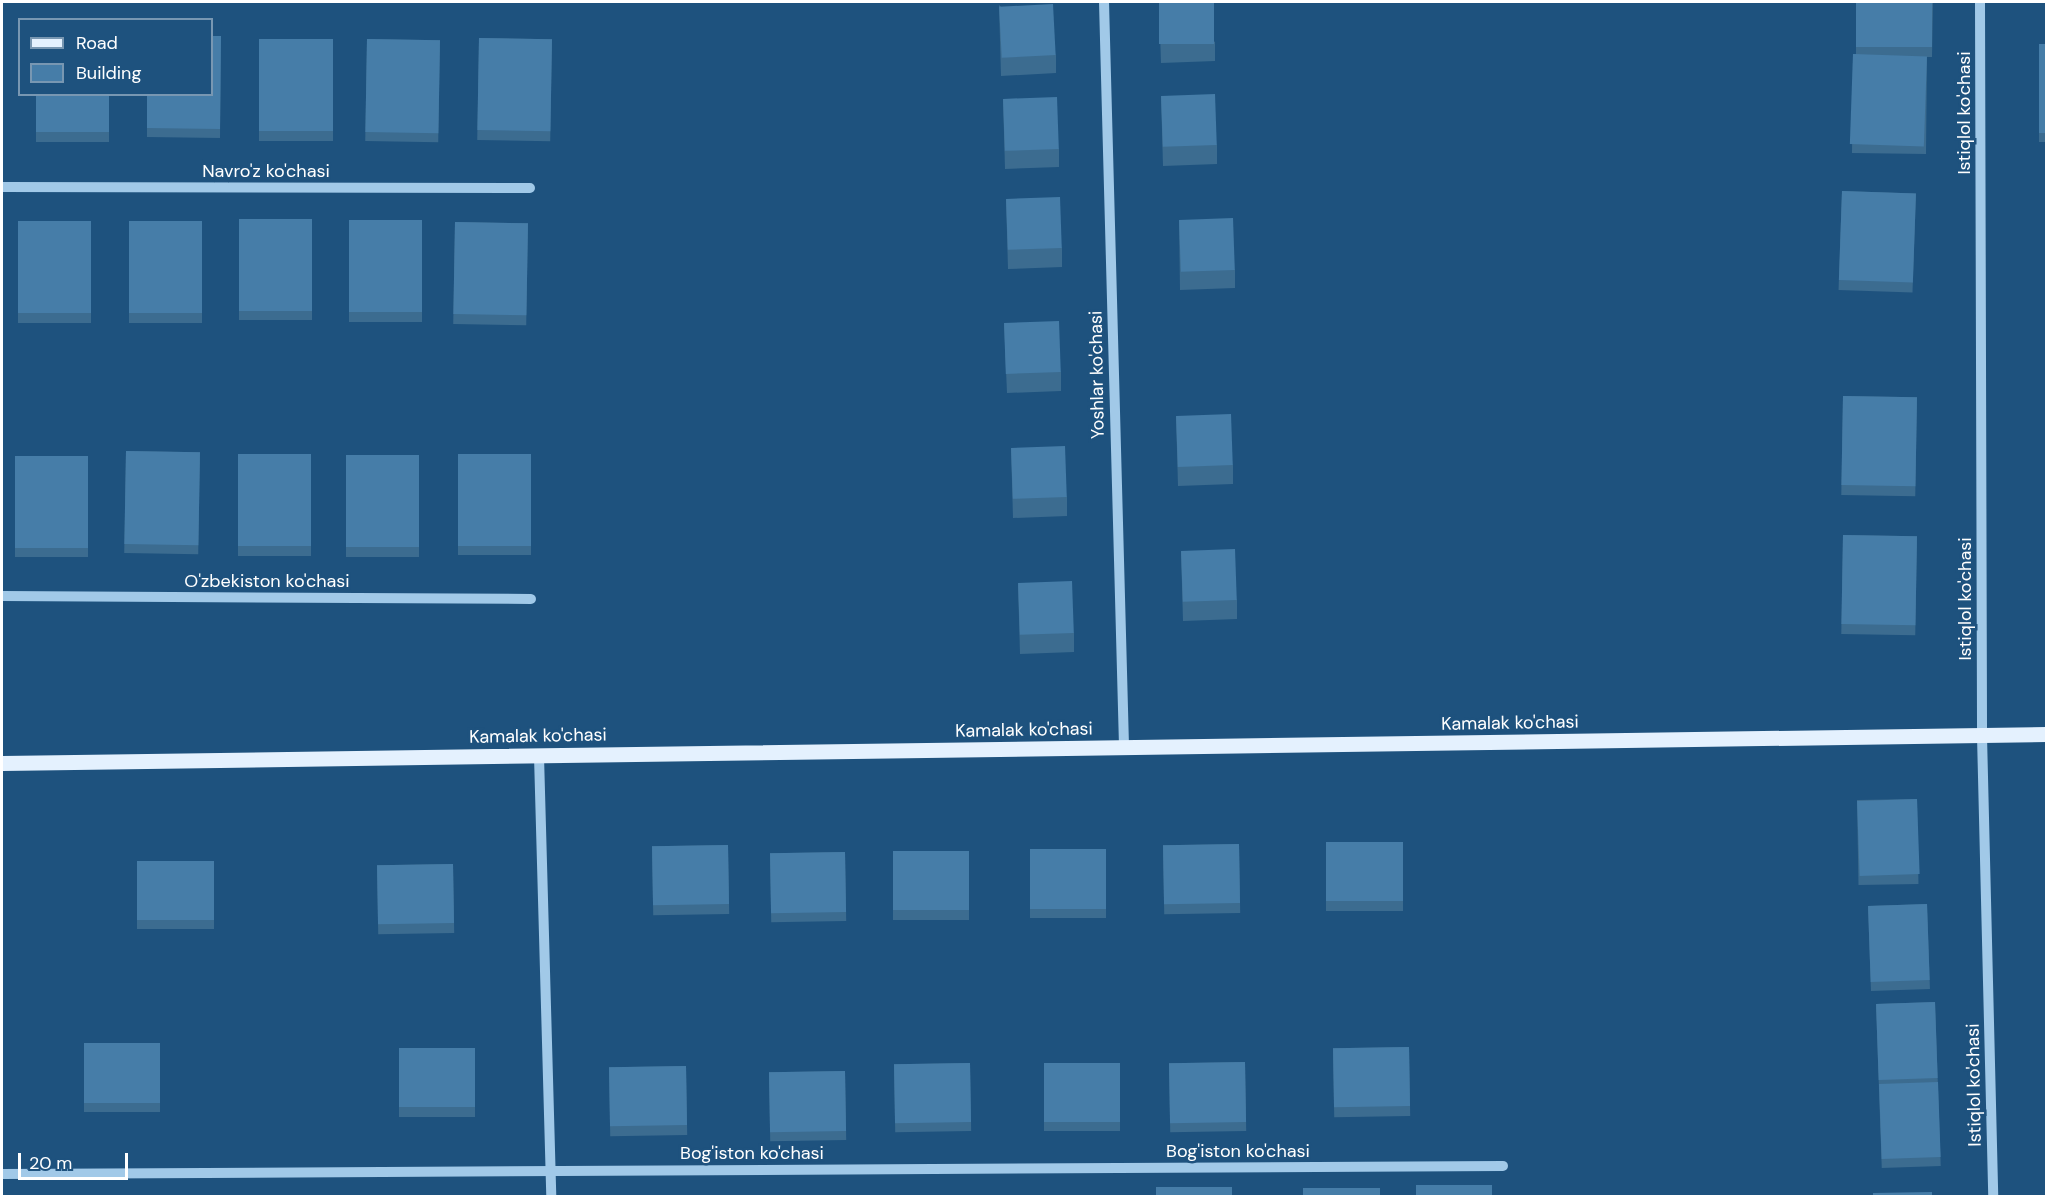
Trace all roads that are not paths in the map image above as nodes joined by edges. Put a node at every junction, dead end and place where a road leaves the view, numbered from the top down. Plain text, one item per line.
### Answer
1 (1104, 2) edge
2 (1980, 2) edge
3 (2, 187) edge
4 (531, 188) dead end
5 (2, 596) edge
6 (531, 599) dead end
7 (2046, 734) edge
8 (1982, 736) junction
9 (1124, 748) junction
10 (539, 756) junction
11 (2, 763) edge
12 (1503, 1166) dead end
13 (550, 1170) junction
14 (2, 1173) edge
15 (550, 1197) edge
16 (1993, 1197) edge

1 - 9 street, Yoshlar ko'chasi
2 - 8 street, Istiqlol ko'chasi
3 - 4 street, Navro'z ko'chasi
5 - 6 street, O'zbekiston ko'chasi
7 - 8 main road, Kamalak ko'chasi
8 - 9 main road, Kamalak ko'chasi
8 - 16 street, Istiqlol ko'chasi
9 - 10 main road, Kamalak ko'chasi
10 - 11 main road, Kamalak ko'chasi
10 - 13 street
12 - 13 street, Bog'iston ko'chasi
13 - 14 street, Bog'iston ko'chasi
13 - 15 street

